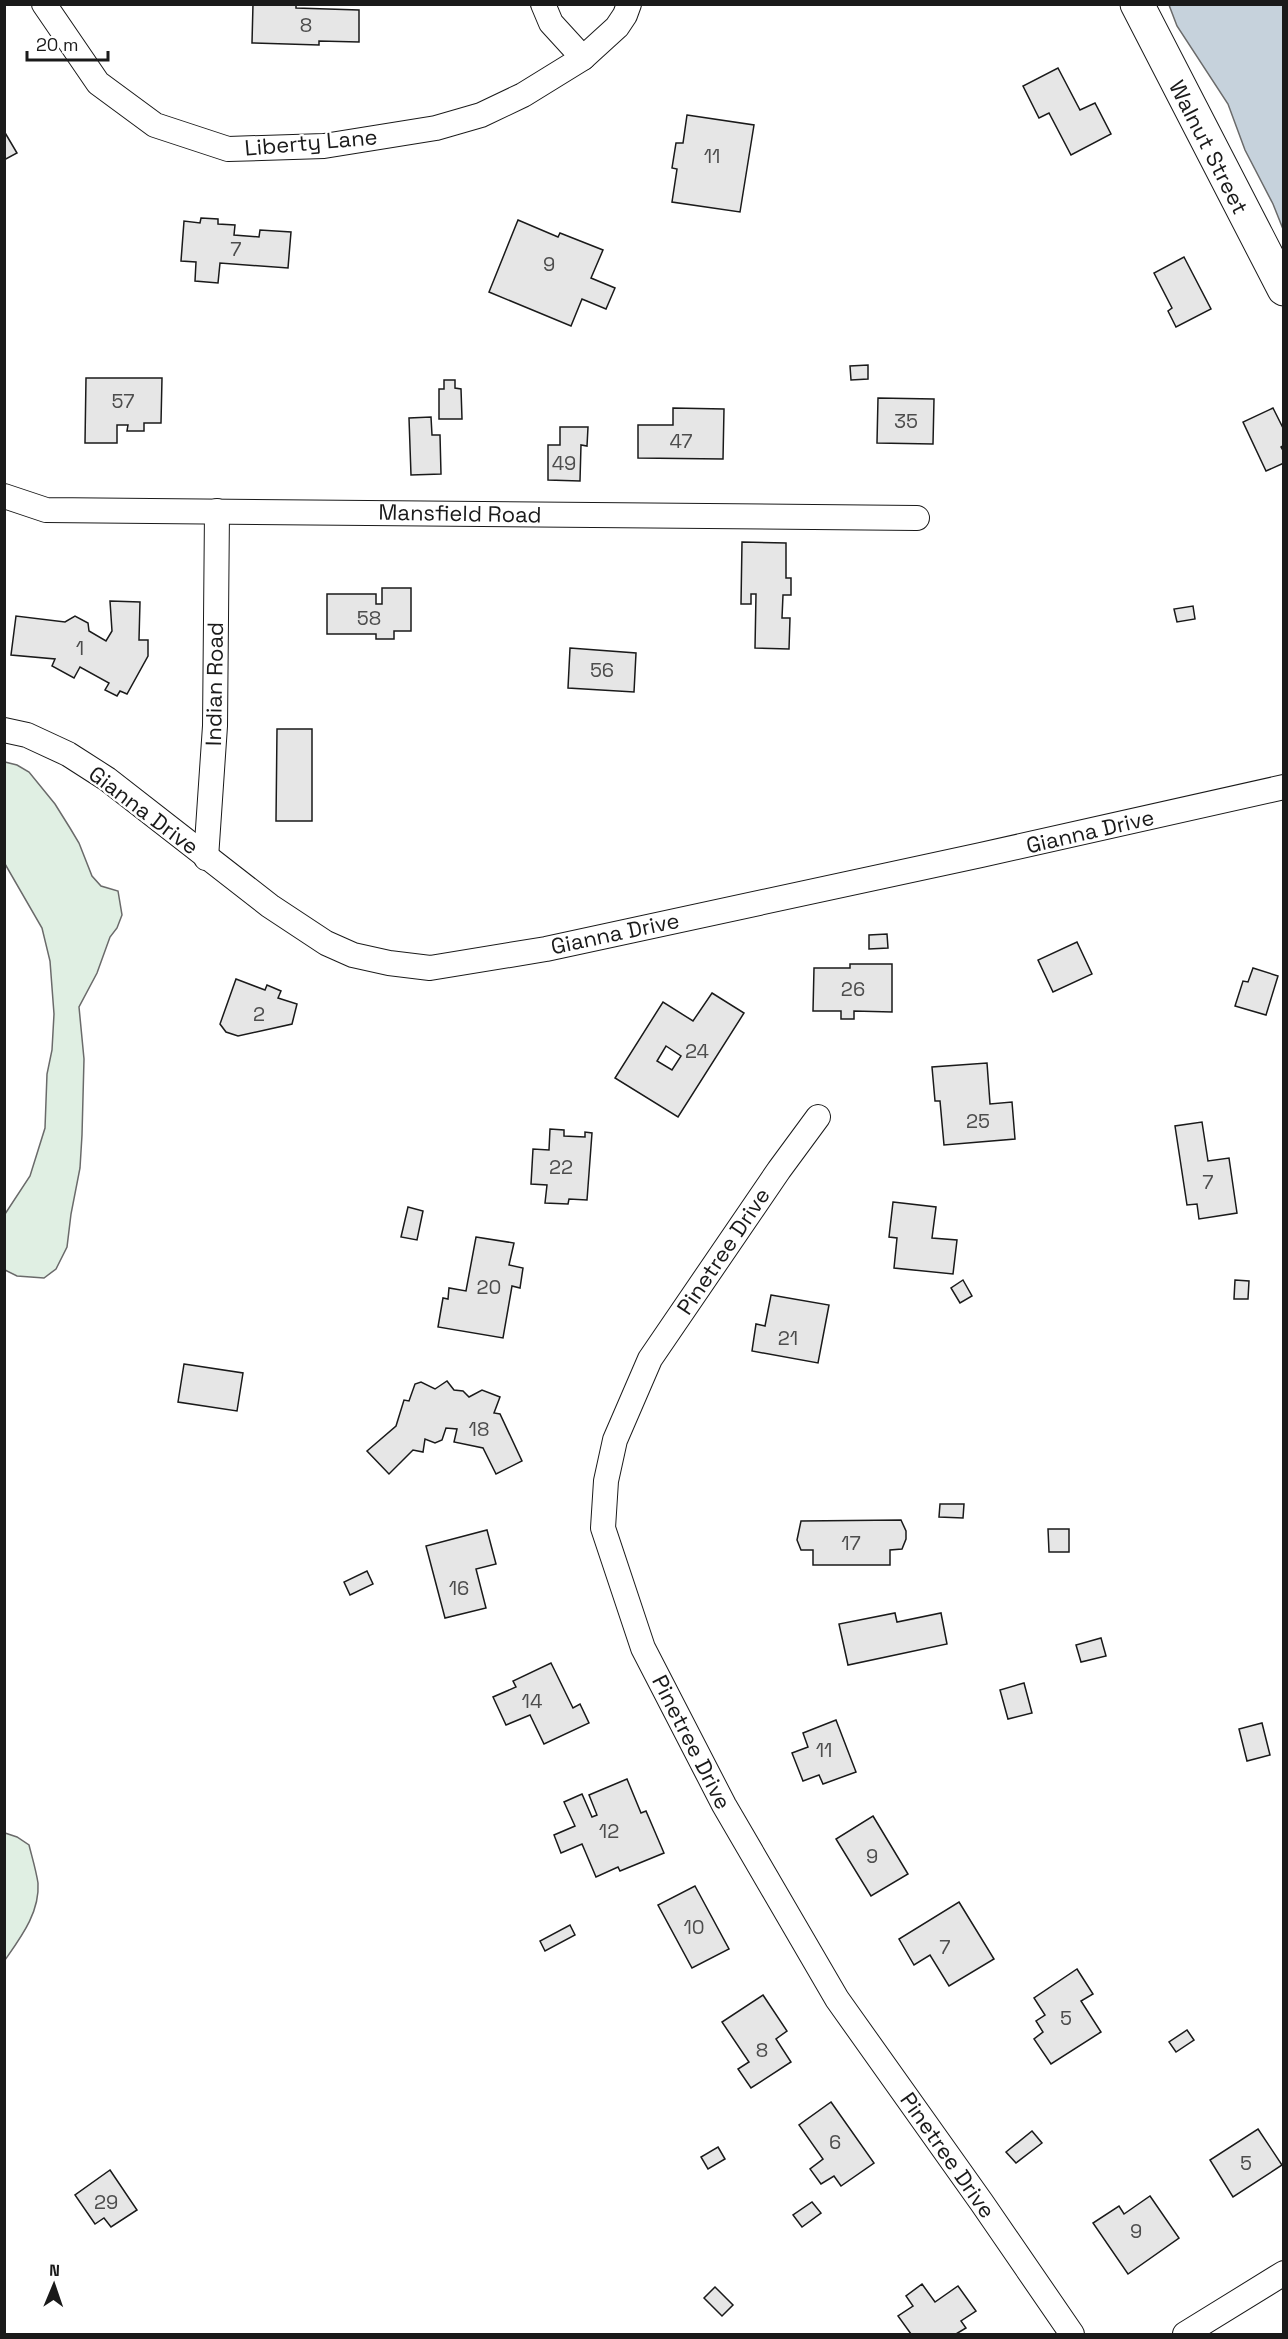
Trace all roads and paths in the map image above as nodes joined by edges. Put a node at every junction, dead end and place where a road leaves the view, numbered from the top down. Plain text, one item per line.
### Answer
1 (44, 4) edge
2 (543, 4) edge
3 (629, 4) edge
4 (1137, 4) edge
5 (583, 58) junction
6 (1284, 289) edge
7 (4, 496) edge
8 (217, 511) junction
9 (917, 518) dead end
10 (4, 730) edge
11 (1284, 787) edge
12 (206, 858) junction
13 (818, 1117) dead end
14 (1284, 2273) edge
15 (1072, 2334) edge
16 (1185, 2334) edge

1 - 5 street, Liberty Lane
2 - 5 street
3 - 5 street, Liberty Lane
4 - 6 main road, Walnut Street
7 - 8 street, Mansfield Road
8 - 9 street, Mansfield Road
8 - 12 street, Indian Road
10 - 12 street, Gianna Drive
11 - 12 street, Gianna Drive
13 - 15 street, Pinetree Drive
14 - 16 street

